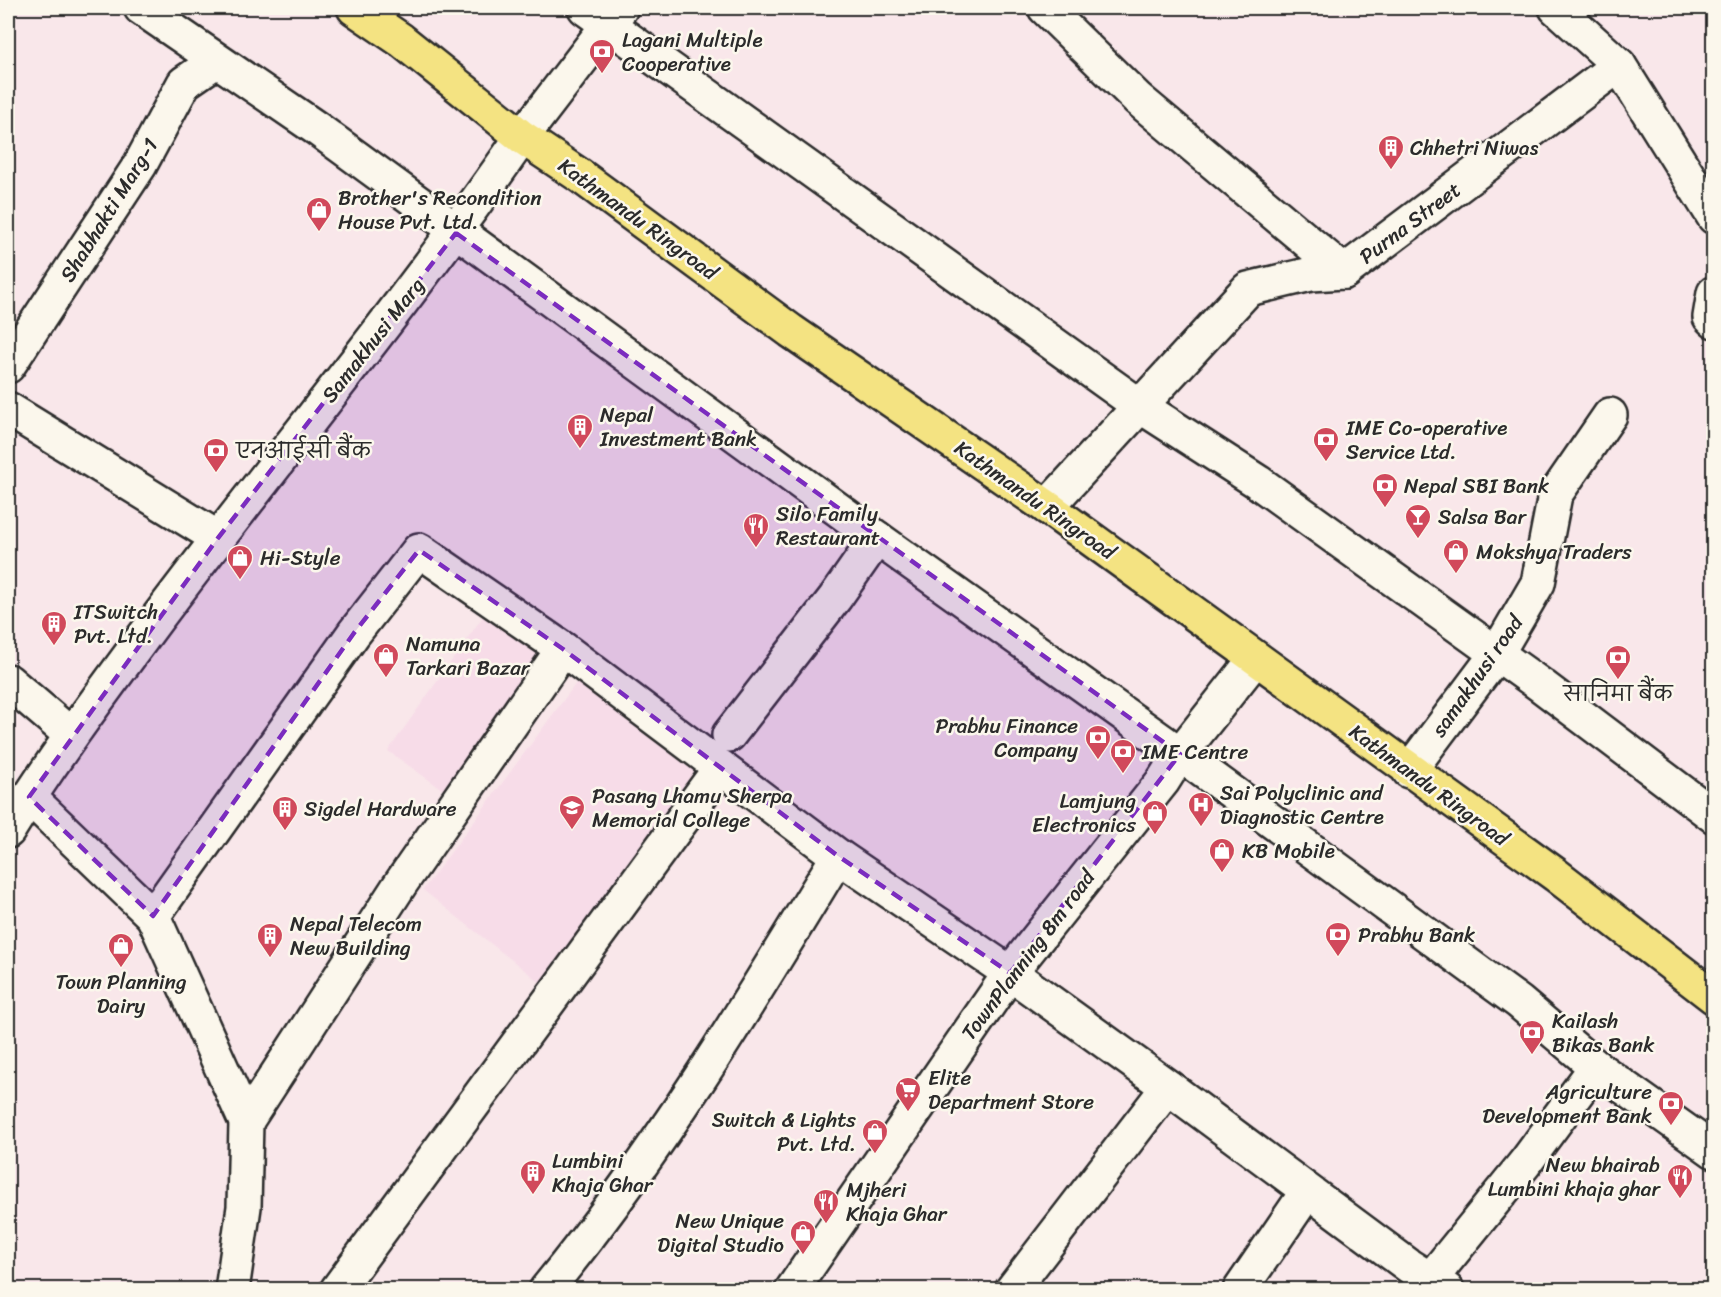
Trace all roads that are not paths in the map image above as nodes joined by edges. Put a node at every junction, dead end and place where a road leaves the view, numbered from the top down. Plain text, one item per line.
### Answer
1 (141, 8) edge
2 (354, 8) edge
3 (1045, 8) edge
4 (1556, 8) edge
5 (605, 13) edge
6 (216, 61) junction
7 (1619, 64) junction
8 (522, 137) junction
9 (1713, 218) edge
10 (456, 233) junction
11 (1344, 272) junction
12 (1713, 293) edge
13 (1713, 321) edge
14 (8, 366) edge
15 (1140, 406) junction
16 (8, 409) edge
17 (1610, 416) dead end
18 (1047, 507) junction
19 (218, 538) junction
20 (877, 538) junction
21 (563, 649) junction
22 (1496, 655) junction
23 (1255, 659) junction
24 (8, 681) edge
25 (71, 735) junction
26 (729, 735) dead end
27 (1180, 754) junction
28 (721, 767) junction
29 (1409, 771) junction
30 (28, 797) junction
31 (1713, 816) edge
32 (8, 831) edge
33 (838, 856) junction
34 (153, 916) junction
35 (1010, 973) junction
36 (1713, 997) edge
37 (1596, 1067) junction
38 (1168, 1087) junction
39 (246, 1122) junction
40 (1713, 1151) edge
41 (1307, 1192) junction
42 (1438, 1285) edge
43 (232, 1290) edge
44 (337, 1290) edge
45 (546, 1290) edge
46 (792, 1290) edge
47 (1012, 1290) edge
48 (1240, 1290) edge

1 - 6 street
2 - 8 highway, Kathmandu Ringroad
3 - 11 street
4 - 7 street
5 - 8 street, Samakhusi Marg
5 - 15 street
6 - 10 street
6 - 14 street, Shabhakti Marg-1
7 - 9 street
7 - 11 street, Purna Street
8 - 10 street, Samakhusi Marg
8 - 18 highway, Kathmandu Ringroad
10 - 19 street, Samakhusi Marg
10 - 20 street
11 - 15 street
12 - 13 street
15 - 18 street
15 - 22 street
16 - 19 street
17 - 22 street, samakhusi road
18 - 23 highway, Kathmandu Ringroad
19 - 25 street, Samakhusi Marg
20 - 26 street
20 - 27 street
21 - 28 street
21 - 34 street
21 - 39 street
22 - 29 street, samakhusi road
22 - 31 street
23 - 27 street, TownPlanning 8m road
23 - 29 highway, Kathmandu Ringroad
24 - 25 street
25 - 30 street, Samakhusi Marg
27 - 35 street, TownPlanning 8m road
27 - 37 street
28 - 33 street
28 - 44 street
29 - 36 highway, Kathmandu Ringroad
30 - 32 street, Samakhusi Marg
30 - 34 street
33 - 35 street
33 - 45 street
34 - 39 street
35 - 38 street
35 - 46 street, TownPlanning 8m road
37 - 40 street
37 - 42 street
38 - 41 street
38 - 47 street
39 - 43 street
41 - 42 street
41 - 48 street

